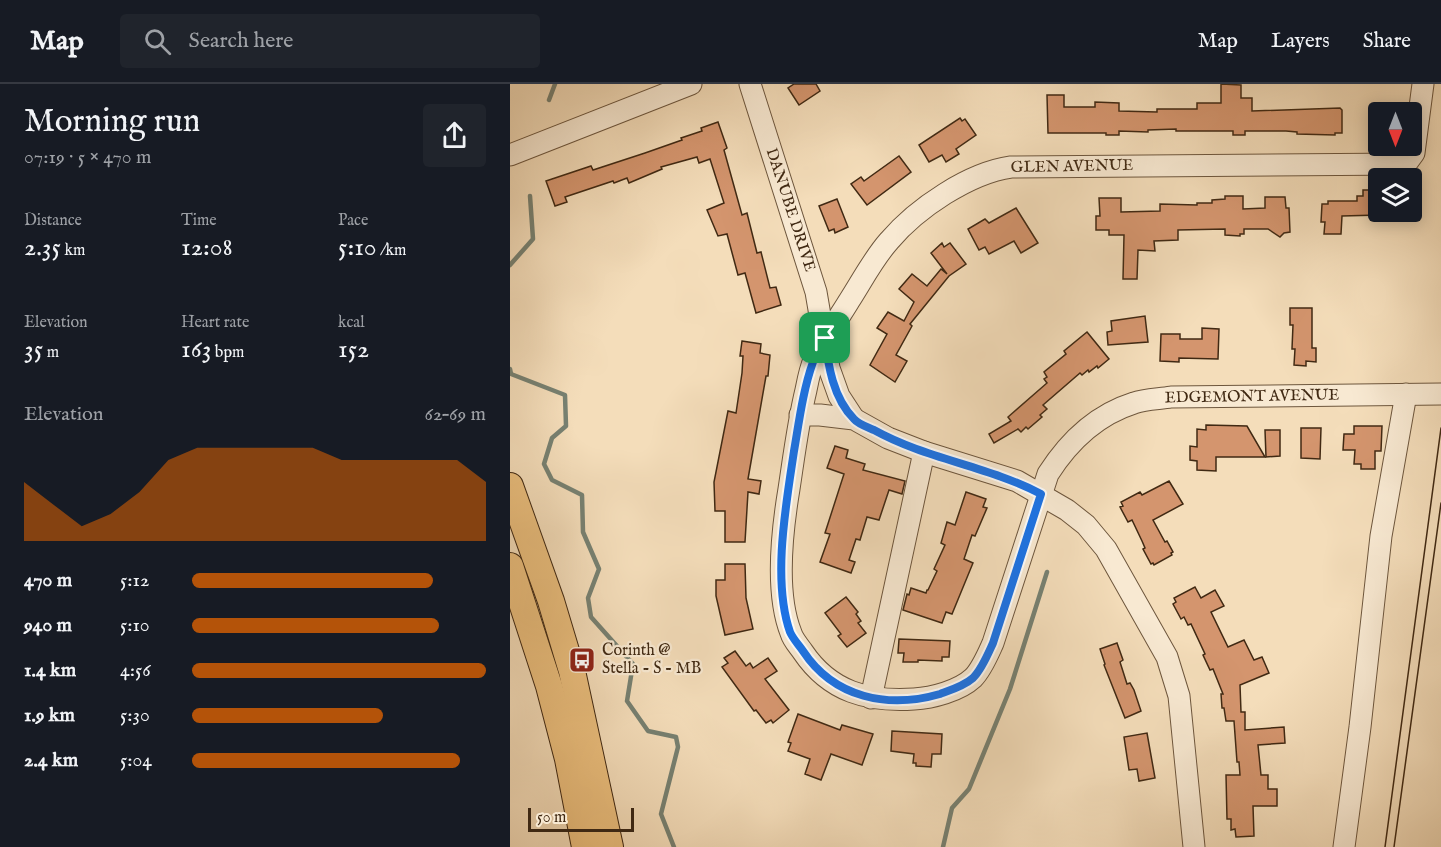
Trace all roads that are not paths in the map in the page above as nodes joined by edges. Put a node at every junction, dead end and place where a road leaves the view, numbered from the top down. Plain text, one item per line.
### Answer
1 (691, 84) edge
2 (750, 84) edge
3 (1423, 84) edge
4 (510, 155) edge
5 (825, 338) junction
6 (1406, 394) junction
7 (1441, 394) edge
8 (800, 415) junction
9 (854, 419) junction
10 (924, 452) junction
11 (510, 486) edge
12 (1041, 494) junction
13 (510, 566) edge
14 (845, 690) joint
15 (871, 698) junction
16 (585, 847) edge
17 (610, 847) edge
18 (1194, 847) edge
19 (1344, 847) edge

1 - 4 street
2 - 5 street, DANUBE DRIVE
3 - 5 street, GLEN AVENUE
5 - 8 street, GLEN AVENUE
5 - 9 street, DANUBE DRIVE
6 - 7 street, EDGEMONT AVENUE
6 - 12 street, EDGEMONT AVENUE
6 - 19 street
8 - 9 street
8 - 14 street, GLEN AVENUE
9 - 10 street
10 - 12 street
10 - 15 street
11 - 17 main road
12 - 15 street, EDGEMONT AVENUE
12 - 18 street
13 - 16 main road
14 - 15 street, EDGEMONT AVENUE

